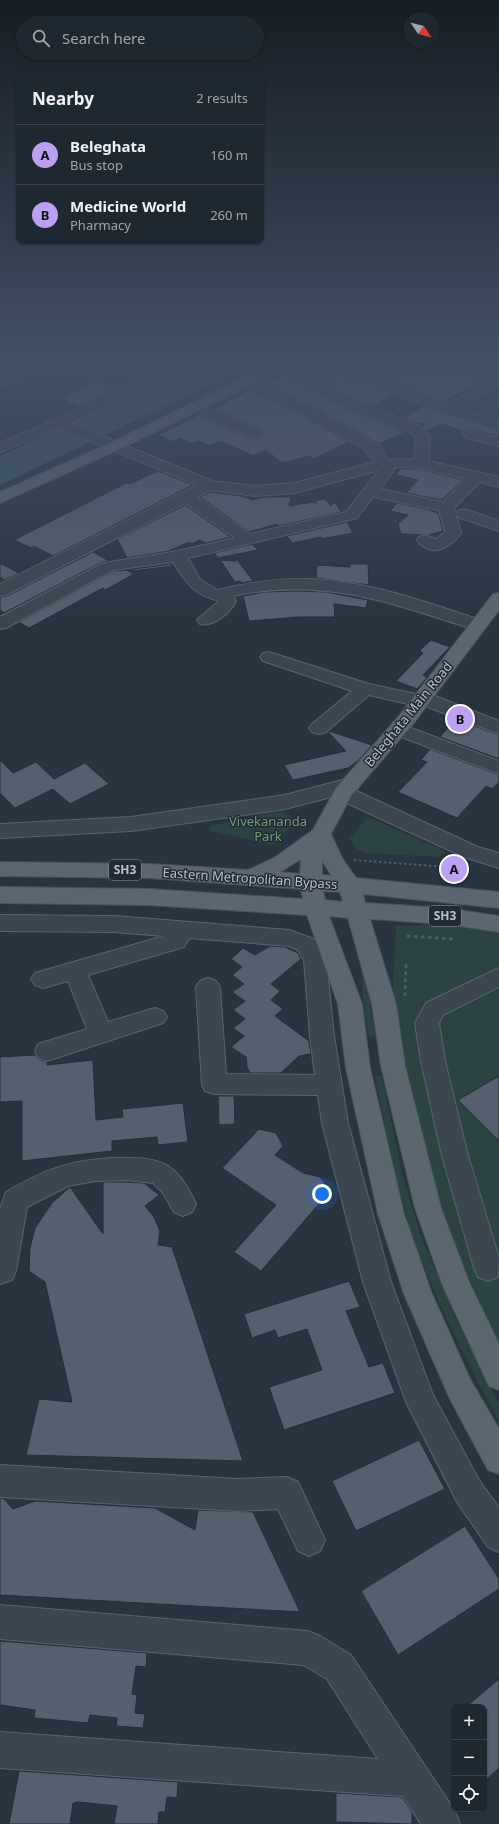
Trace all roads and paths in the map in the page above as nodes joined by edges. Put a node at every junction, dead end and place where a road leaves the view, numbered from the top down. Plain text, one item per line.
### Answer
1 (104, 448) edge
2 (119, 448) edge
3 (374, 448) edge
4 (422, 448) edge
5 (385, 464) junction
6 (421, 464) junction
7 (496, 466) dead end
8 (480, 477) junction
9 (499, 482) edge
10 (209, 485) junction
11 (371, 492) junction
12 (187, 496) junction
13 (0, 498) edge
14 (446, 507) junction
15 (464, 514) dead end
16 (499, 526) edge
17 (248, 540) junction
18 (424, 540) dead end
19 (89, 547) junction
20 (178, 556) junction
21 (118, 564) junction
22 (0, 591) edge
23 (215, 596) dead end
24 (497, 604) edge
25 (206, 620) dead end
26 (0, 624) edge
27 (478, 625) junction
28 (269, 657) dead end
29 (365, 689) junction
30 (422, 699) junction
31 (402, 724) junction
32 (319, 728) dead end
33 (499, 728) edge
34 (499, 754) edge
35 (499, 768) edge
36 (347, 789) junction
37 (0, 831) edge
38 (321, 834) junction
39 (351, 859) dead end
40 (499, 861) edge
41 (447, 867) dead end
42 (0, 869) edge
43 (250, 878) junction
44 (349, 885) junction
45 (0, 895) edge
46 (313, 896) junction
47 (499, 900) edge
48 (358, 911) junction
49 (0, 923) edge
50 (499, 924) edge
51 (180, 930) junction
52 (407, 936) dead end
53 (454, 939) dead end
54 (406, 962) dead end
55 (75, 970) junction
56 (499, 977) edge
57 (43, 979) dead end
58 (208, 987) dead end
59 (405, 996) dead end
60 (155, 1017) dead end
61 (101, 1033) junction
62 (354, 1034) junction
63 (322, 1036) junction
64 (47, 1051) dead end
65 (329, 1085) junction
66 (183, 1204) dead end
67 (488, 1268) dead end
68 (0, 1271) edge
69 (499, 1376) edge
70 (499, 1459) edge
71 (0, 1481) edge
72 (499, 1536) edge
73 (309, 1540) dead end
74 (0, 1622) edge
75 (0, 1750) edge
76 (411, 1779) junction
77 (442, 1824) edge

1 - 13 main road
2 - 10 street
3 - 5 street
4 - 6 street
5 - 6 street
5 - 10 street
5 - 11 street
6 - 8 street
7 - 8 street
8 - 9 street
8 - 14 street
10 - 12 street
11 - 14 street
11 - 17 street
12 - 17 street
12 - 19 street
14 - 18 street
15 - 16 street
17 - 20 street
19 - 21 street
19 - 22 street
20 - 21 street
20 - 23 street
21 - 26 street
24 - 27 main road, Beleghata Main Road
25 - 27 street
27 - 30 main road, Beleghata Main Road
28 - 29 street
29 - 30 street
29 - 32 street
30 - 31 main road, Beleghata Main Road
30 - 33 street
31 - 34 street
31 - 35 street
31 - 36 main road, Beleghata Main Road
36 - 37 street
36 - 38 main road, Beleghata Main Road
36 - 40 street
38 - 43 main road
38 - 44 main road
38 - 46 main road
39 - 41 path
42 - 43 main road, Eastern Metropolitan Bypass / SH3
43 - 46 main road, Eastern Metropolitan Bypass / SH3
44 - 46 main road, Eastern Metropolitan Bypass / SH3
44 - 47 main road, Eastern Metropolitan Bypass / SH3
44 - 48 main road
45 - 46 main road, Eastern Metropolitan Bypass / SH3
46 - 48 main road, Eastern Metropolitan Bypass / SH3
46 - 62 main road
48 - 50 main road, Eastern Metropolitan Bypass / SH3
48 - 69 main road
49 - 51 street
51 - 55 street
51 - 63 street
52 - 53 path
54 - 59 path
55 - 57 street
55 - 61 street
56 - 67 street
58 - 65 street
60 - 61 street
61 - 64 street
62 - 63 street
62 - 70 main road
63 - 65 street
65 - 72 street
66 - 68 street
71 - 73 street
74 - 76 street
75 - 76 street
76 - 77 street

